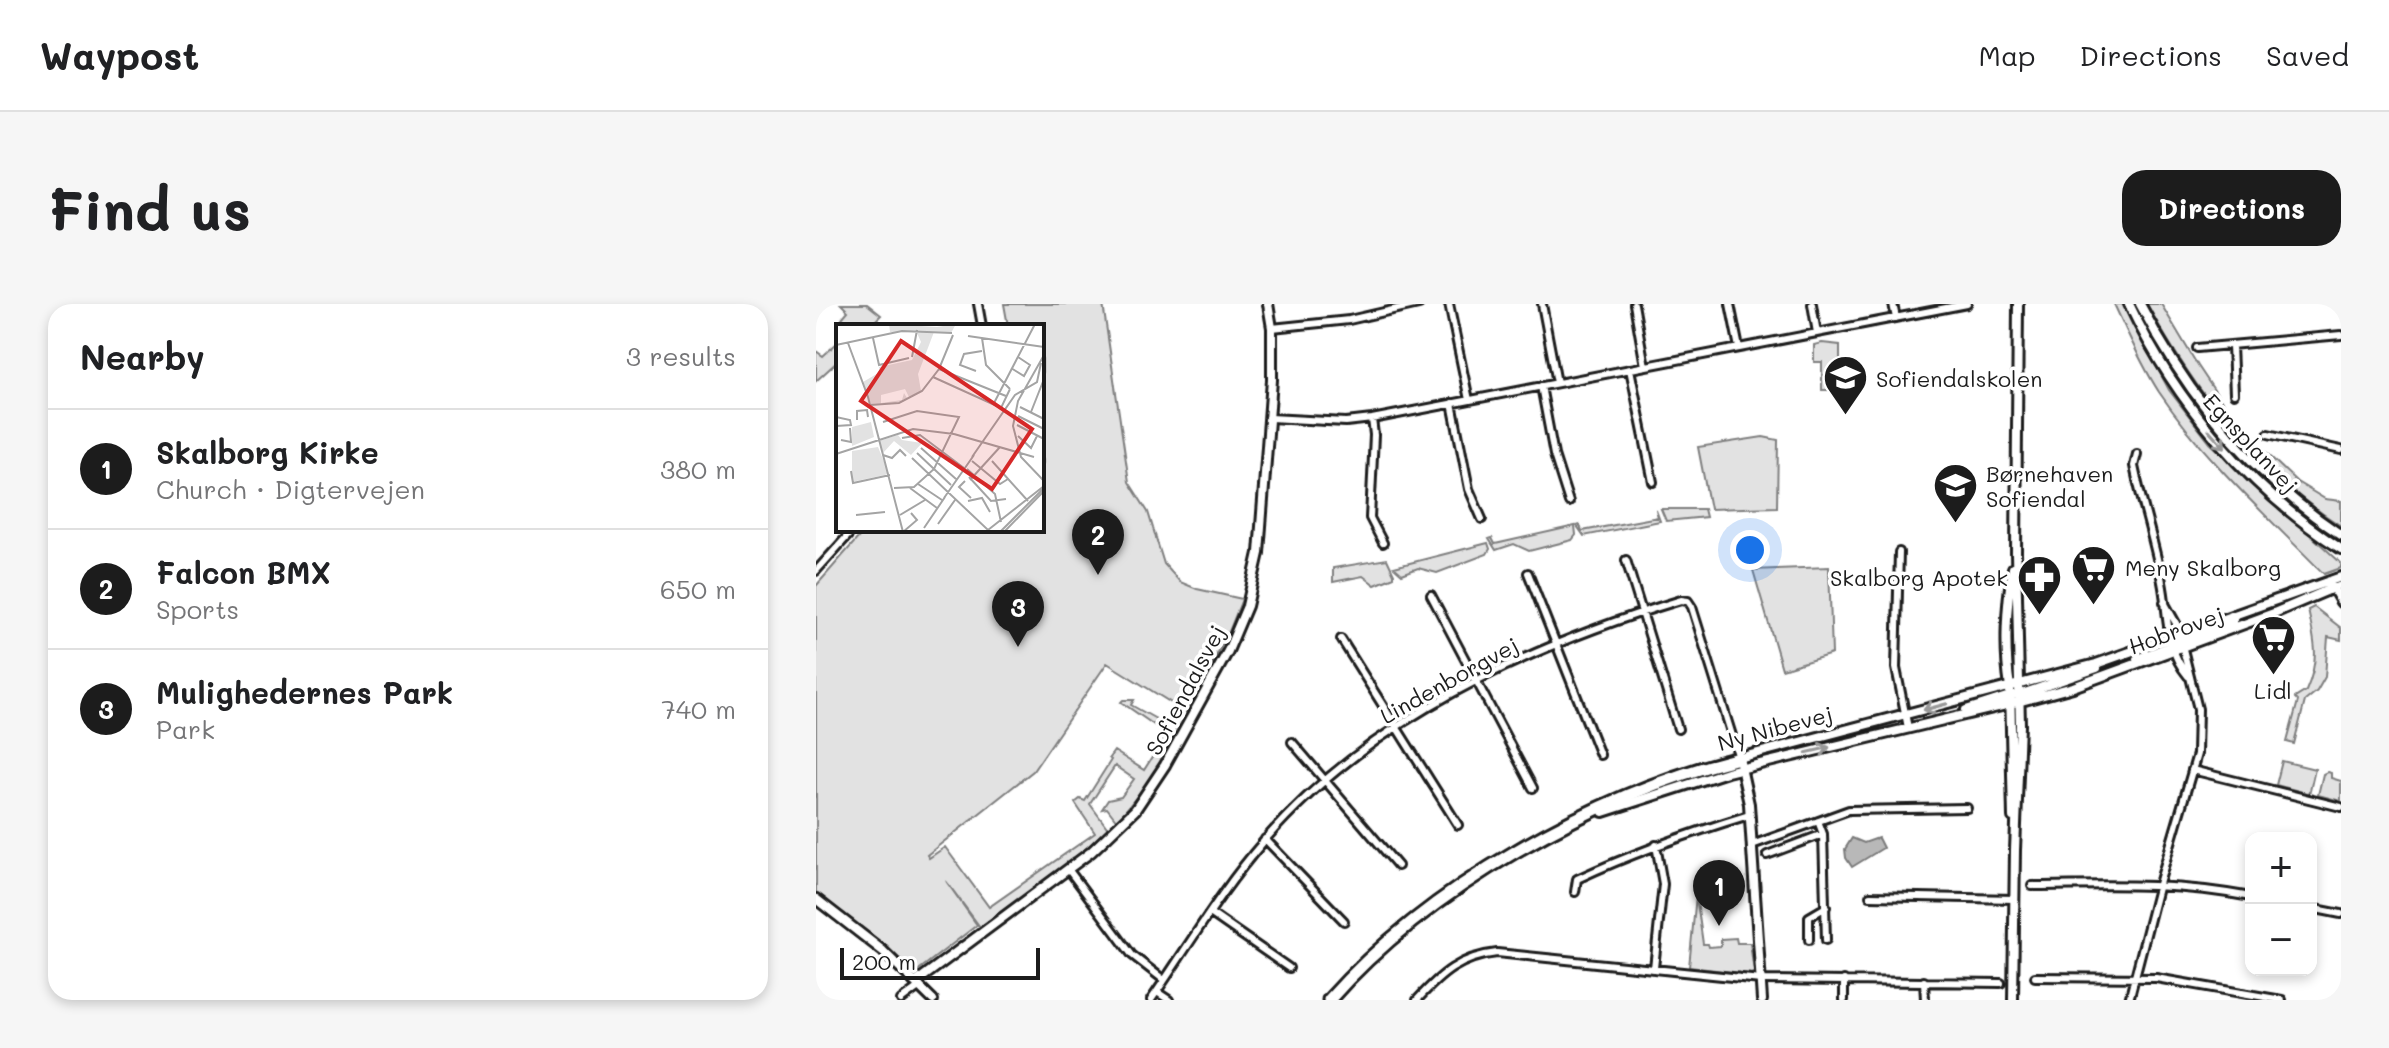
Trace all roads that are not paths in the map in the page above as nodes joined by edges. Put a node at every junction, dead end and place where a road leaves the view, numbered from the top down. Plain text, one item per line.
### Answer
1 (978, 304) edge
2 (1268, 304) edge
3 (1419, 304) edge
4 (1449, 304) edge
5 (1542, 304) edge
6 (1634, 304) edge
7 (1730, 304) edge
8 (1812, 304) edge
9 (1893, 304) edge
10 (1967, 304) edge
11 (2018, 304) edge
12 (2129, 304) edge
13 (2140, 304) edge
14 (1896, 318) junction
15 (982, 324) edge
16 (1272, 328) junction
17 (1817, 333) junction
18 (2341, 335) edge
19 (2232, 345) junction
20 (1739, 348) junction
21 (2197, 348) dead end
22 (1645, 366) junction
23 (1630, 369) junction
24 (1557, 383) junction
25 (1541, 386) junction
26 (2234, 394) dead end
27 (1469, 400) junction
28 (1452, 403) junction
29 (1270, 418) junction
30 (1372, 419) junction
31 (2268, 434) dead end
32 (2341, 450) edge
33 (2137, 454) dead end
34 (1653, 482) dead end
35 (1569, 502) dead end
36 (1482, 519) dead end
37 (851, 532) edge
38 (2341, 535) edge
39 (1383, 543) dead end
40 (2341, 549) edge
41 (1899, 552) dead end
42 (2016, 553) junction
43 (1626, 560) dead end
44 (816, 571) edge
45 (1528, 573) dead end
46 (2338, 582) edge
47 (1431, 595) dead end
48 (2341, 602) edge
49 (1642, 612) junction
50 (1341, 639) dead end
51 (2177, 642) junction
52 (1556, 644) junction
53 (1477, 680) junction
54 (2015, 695) junction
55 (1905, 715) junction
56 (1396, 728) junction
57 (1908, 728) junction
58 (1678, 729) dead end
59 (1292, 742) dead end
60 (1600, 755) dead end
61 (1740, 764) junction
62 (2192, 770) junction
63 (1325, 780) junction
64 (1533, 788) dead end
65 (2341, 807) edge
66 (1967, 808) dead end
67 (1603, 812) joint
68 (1749, 815) junction
69 (1818, 821) junction
70 (1458, 825) dead end
71 (1558, 829) junction
72 (1823, 834) junction
73 (1265, 839) junction
74 (1656, 845) junction
75 (1752, 845) junction
76 (2015, 850) junction
77 (1767, 855) dead end
78 (1398, 866) dead end
79 (1068, 869) junction
80 (2159, 884) junction
81 (2032, 886) dead end
82 (1575, 892) dead end
83 (1870, 896) dead end
84 (2245, 896) edge
85 (816, 899) edge
86 (2015, 899) junction
87 (1826, 907) junction
88 (2317, 909) edge
89 (1210, 913) junction
90 (2341, 914) edge
91 (1344, 921) dead end
92 (1809, 940) dead end
93 (1826, 940) dead end
94 (1289, 968) dead end
95 (1654, 968) junction
96 (2035, 977) dead end
97 (2133, 977) junction
98 (1164, 980) junction
99 (1761, 980) junction
100 (1844, 980) junction
101 (1924, 981) junction
102 (2001, 983) dead end
103 (918, 984) junction
104 (1157, 992) junction
105 (901, 1000) edge
106 (933, 1000) edge
107 (1151, 1000) edge
108 (1169, 1000) edge
109 (1329, 1000) edge
110 (1417, 1000) edge
111 (1762, 1000) edge
112 (1844, 1000) edge
113 (1925, 1000) edge
114 (2013, 1000) edge
115 (2129, 1000) edge
116 (2282, 1000) edge

1 - 15 street
2 - 16 main road, Sofiendalsvej
3 - 16 street
4 - 27 street
5 - 24 street
6 - 22 street
7 - 20 street
8 - 17 street
9 - 14 street
10 - 14 street
11 - 42 main road
12 -> 40 main road, Egnsplanvej
13 - 38 main road, Egnsplanvej
14 - 17 street
16 - 29 main road, Sofiendalsvej
17 - 20 street
18 - 19 street
19 - 21 street
19 - 26 street
20 - 22 street
22 - 23 street
23 - 24 street
23 - 34 street
24 - 25 street
25 - 27 street
25 - 35 street
27 - 28 street
28 - 30 street
28 - 36 street
29 - 30 street
29 - 79 main road, Sofiendalsvej
30 - 39 street
31 - 32 street
33 - 51 street
37 - 44 street
41 - 55 street
42 - 54 main road
42 - 54 main road
43 - 49 street
45 - 52 street
46 - 48 main road
46 - 51 main road, Hobrovej
46 - 51 main road, Hobrovej
47 - 53 street
49 - 52 street, Lindenborgvej
49 - 58 street
49 - 61 street, Lindenborgvej
50 - 56 street
51 - 54 main road, Hobrovej
51 - 54 main road, Hobrovej
51 - 62 street
52 - 53 street, Lindenborgvej
52 - 60 street
53 - 56 street, Lindenborgvej
53 - 64 street
54 -> 55 main road, Ny Nibevej
54 - 57 main road, Ny Nibevej
54 - 76 main road
54 - 76 main road
55 - 57 street
55 - 61 main road, Ny Nibevej
56 - 63 street, Lindenborgvej
56 - 70 street
61 -> 57 main road, Ny Nibevej
59 - 63 street
61 - 67 main road, Ny Nibevej
61 - 68 main road
61 - 71 highway, Ny Nibevej
62 - 65 street
62 - 80 street
63 - 73 street, Lindenborgvej
63 - 78 street
66 - 69 street
67 - 71 highway, Ny Nibevej
68 - 74 street
68 - 75 main road
69 - 72 street
69 - 75 street
71 - 109 highway, Ny Nibevej
72 - 77 street
72 - 87 street
73 - 89 street, Lindenborgvej
73 - 91 street
74 - 82 street
74 - 95 street
75 - 99 main road
76 - 86 main road
79 - 98 street
79 - 103 main road, Sofiendalsvej
80 - 81 street
80 - 84 street
80 - 97 street
83 - 86 street
85 - 103 main road
86 - 114 main road
87 - 92 street
87 - 93 street
88 - 90 street
89 - 94 street
89 - 98 street, Lindenborgvej
95 - 99 street
95 - 110 street
96 - 97 street
97 - 115 street
97 - 116 street
98 - 104 street, Lindenborgvej
99 - 100 street
99 - 111 main road
100 - 101 street
100 - 112 street
101 - 102 street
101 - 113 street
103 - 105 street
103 - 106 main road
104 - 107 street, Lindenborgvej
104 - 108 street

